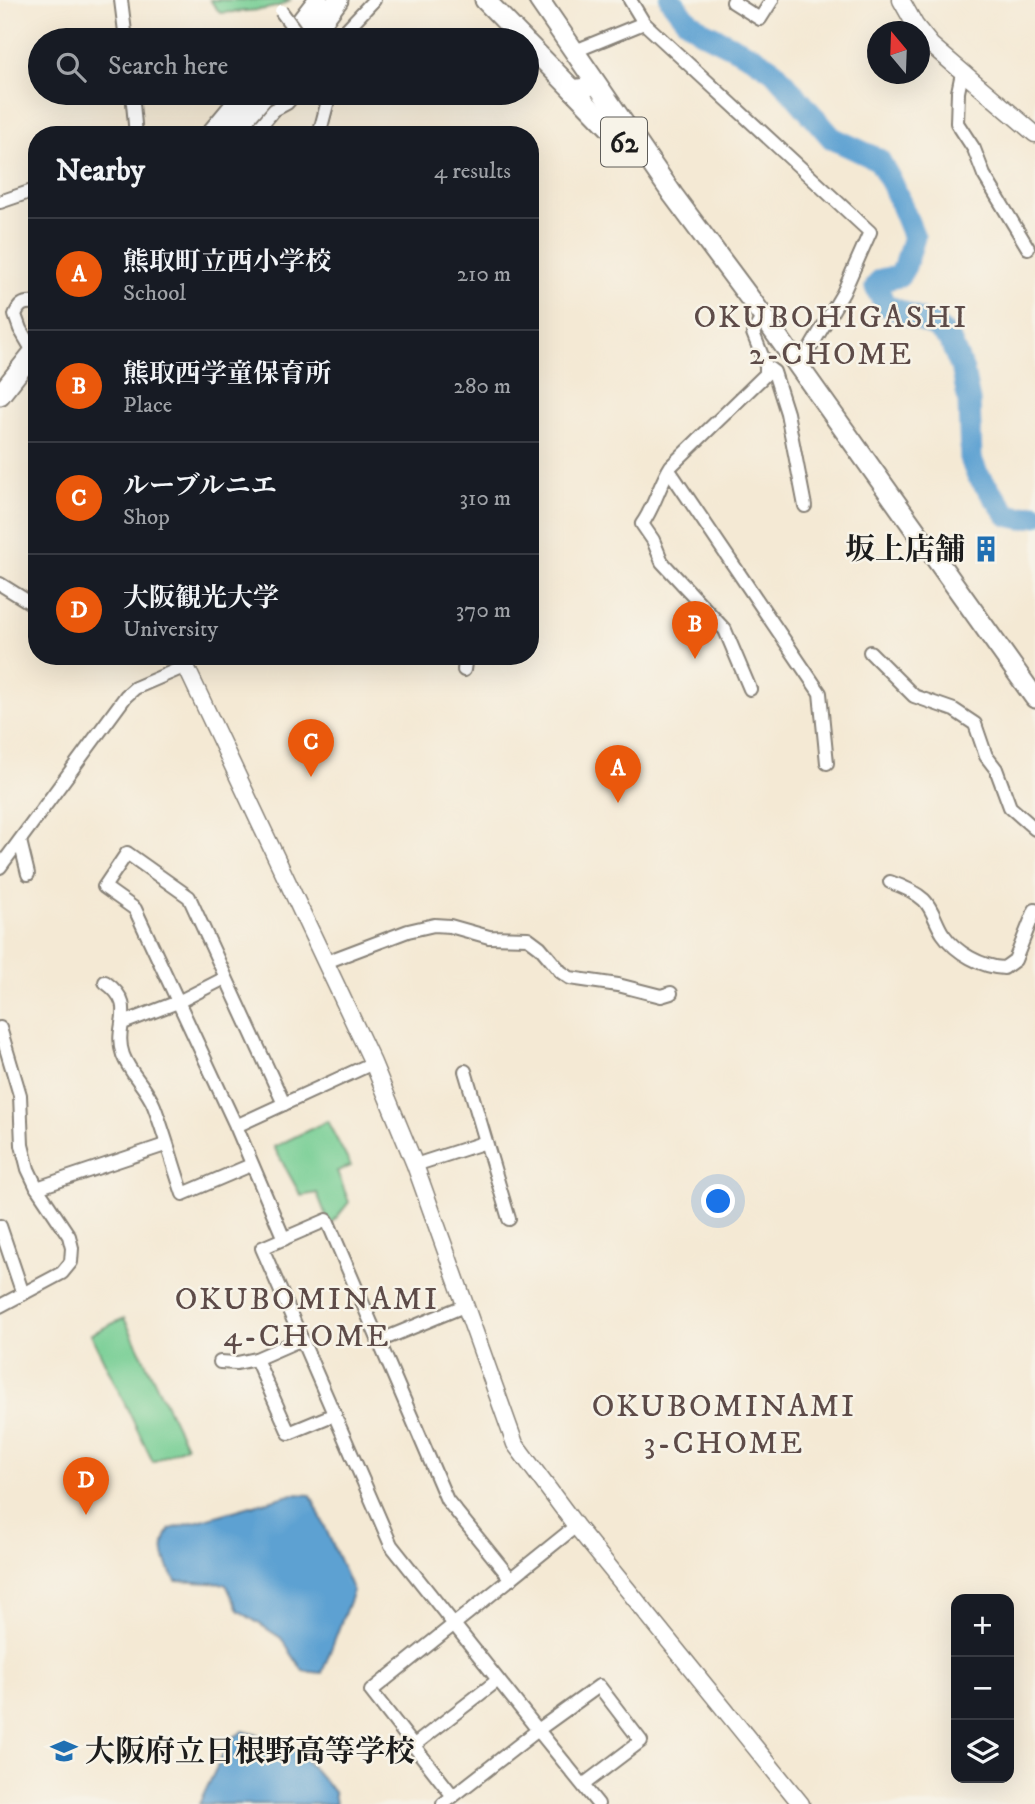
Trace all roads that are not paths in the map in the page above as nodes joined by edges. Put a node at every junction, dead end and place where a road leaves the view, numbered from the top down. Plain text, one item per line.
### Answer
1 (121, 0) edge
2 (318, 0) edge
3 (338, 0) edge
4 (373, 0) edge
5 (485, 0) edge
6 (540, 0) edge
7 (629, 0) edge
8 (734, 0) edge
9 (772, 0) edge
10 (901, 0) edge
11 (281, 11) dead end
12 (644, 23) junction
13 (124, 28) edge
14 (293, 28) edge
15 (296, 28) edge
16 (317, 28) edge
17 (348, 28) edge
18 (513, 28) edge
19 (575, 51) junction
20 (539, 55) edge
21 (962, 73) junction
22 (593, 76) junction
23 (573, 90) junction
24 (133, 105) edge
25 (234, 105) edge
26 (256, 105) edge
27 (283, 105) edge
28 (327, 105) edge
29 (135, 126) edge
30 (217, 126) edge
31 (238, 126) edge
32 (261, 126) edge
33 (321, 126) edge
34 (1035, 134) edge
35 (28, 192) edge
36 (673, 195) junction
37 (0, 202) edge
38 (1028, 248) dead end
39 (28, 302) edge
40 (763, 316) junction
41 (28, 341) edge
42 (28, 362) edge
43 (766, 366) junction
44 (799, 367) junction
45 (0, 395) edge
46 (669, 470) junction
47 (805, 506) dead end
48 (0, 584) edge
49 (28, 601) edge
50 (870, 652) dead end
51 (176, 665) edge
52 (185, 665) edge
53 (465, 665) edge
54 (464, 670) dead end
55 (750, 689) dead end
56 (1035, 698) edge
57 (827, 763) dead end
58 (1035, 829) edge
59 (20, 841) junction
60 (0, 867) edge
61 (27, 874) dead end
62 (890, 882) dead end
63 (1035, 910) edge
64 (326, 962) junction
65 (225, 978) junction
66 (105, 982) dead end
67 (671, 993) dead end
68 (178, 1002) junction
69 (124, 1023) junction
70 (0, 1028) edge
71 (373, 1062) junction
72 (465, 1071) dead end
73 (284, 1104) junction
74 (236, 1126) junction
75 (486, 1142) junction
76 (165, 1145) junction
77 (251, 1165) junction
78 (415, 1165) junction
79 (37, 1188) junction
80 (509, 1219) dead end
81 (1, 1234) edge
82 (284, 1239) junction
83 (23, 1294) junction
84 (0, 1306) edge
85 (464, 1306) junction
86 (302, 1339) junction
87 (379, 1341) junction
88 (256, 1359) junction
89 (220, 1362) dead end
90 (335, 1414) junction
91 (576, 1526) junction
92 (511, 1579) junction
93 (454, 1625) junction
94 (498, 1680) junction
95 (538, 1730) junction
96 (414, 1746) junction
97 (583, 1785) junction
98 (448, 1800) edge
99 (598, 1804) edge
100 (801, 1804) edge

1 - 13 street
2 - 15 main road
3 - 16 main road
4 - 17 street
5 - 18 main road, 62
6 - 19 main road, 62
7 - 12 street
8 - 9 street
10 - 21 street
11 - 14 street, bridge
12 - 19 street
12 - 44 street
19 - 22 main road, 62
20 - 23 main road, 62
21 - 34 street
21 - 38 street
22 - 23 main road, 62
22 - 36 main road, 62
23 - 36 main road, 62
24 - 29 street
25 - 30 main road
26 - 31 main road
27 - 32 street
28 - 33 street
35 - 37 street
36 - 40 main road, 62
39 - 41 street
40 - 43 street
40 - 44 main road, 62
42 - 45 main road
43 - 46 street
43 - 47 street
44 - 56 main road, 62
46 - 55 street
46 - 57 street
48 - 49 street
50 - 58 street
51 - 59 street
52 - 64 street
53 - 54 street
59 - 60 street
59 - 61 street
62 - 63 street
64 - 67 street
64 - 71 street
65 - 68 street
65 - 68 street
65 - 73 street
66 - 69 street
68 - 69 street
68 - 74 street
69 - 76 street
70 - 79 street
71 - 73 street
71 - 78 street
72 - 75 street
73 - 74 street
74 - 77 street
75 - 78 street
75 - 80 street
76 - 77 street
76 - 79 street
77 - 82 street
78 - 85 street
79 - 83 street
81 - 83 street
82 - 86 street
82 - 87 street
83 - 84 street
85 - 87 street
85 - 91 street
86 - 88 street
86 - 90 street
87 - 92 street
88 - 89 street
88 - 90 street
90 - 93 street
91 - 92 street
91 - 100 street
92 - 93 street
93 - 94 street
93 - 96 street
94 - 95 street
94 - 96 street
95 - 97 street
95 - 97 street
95 - 98 street
96 - 98 street
97 - 99 street

